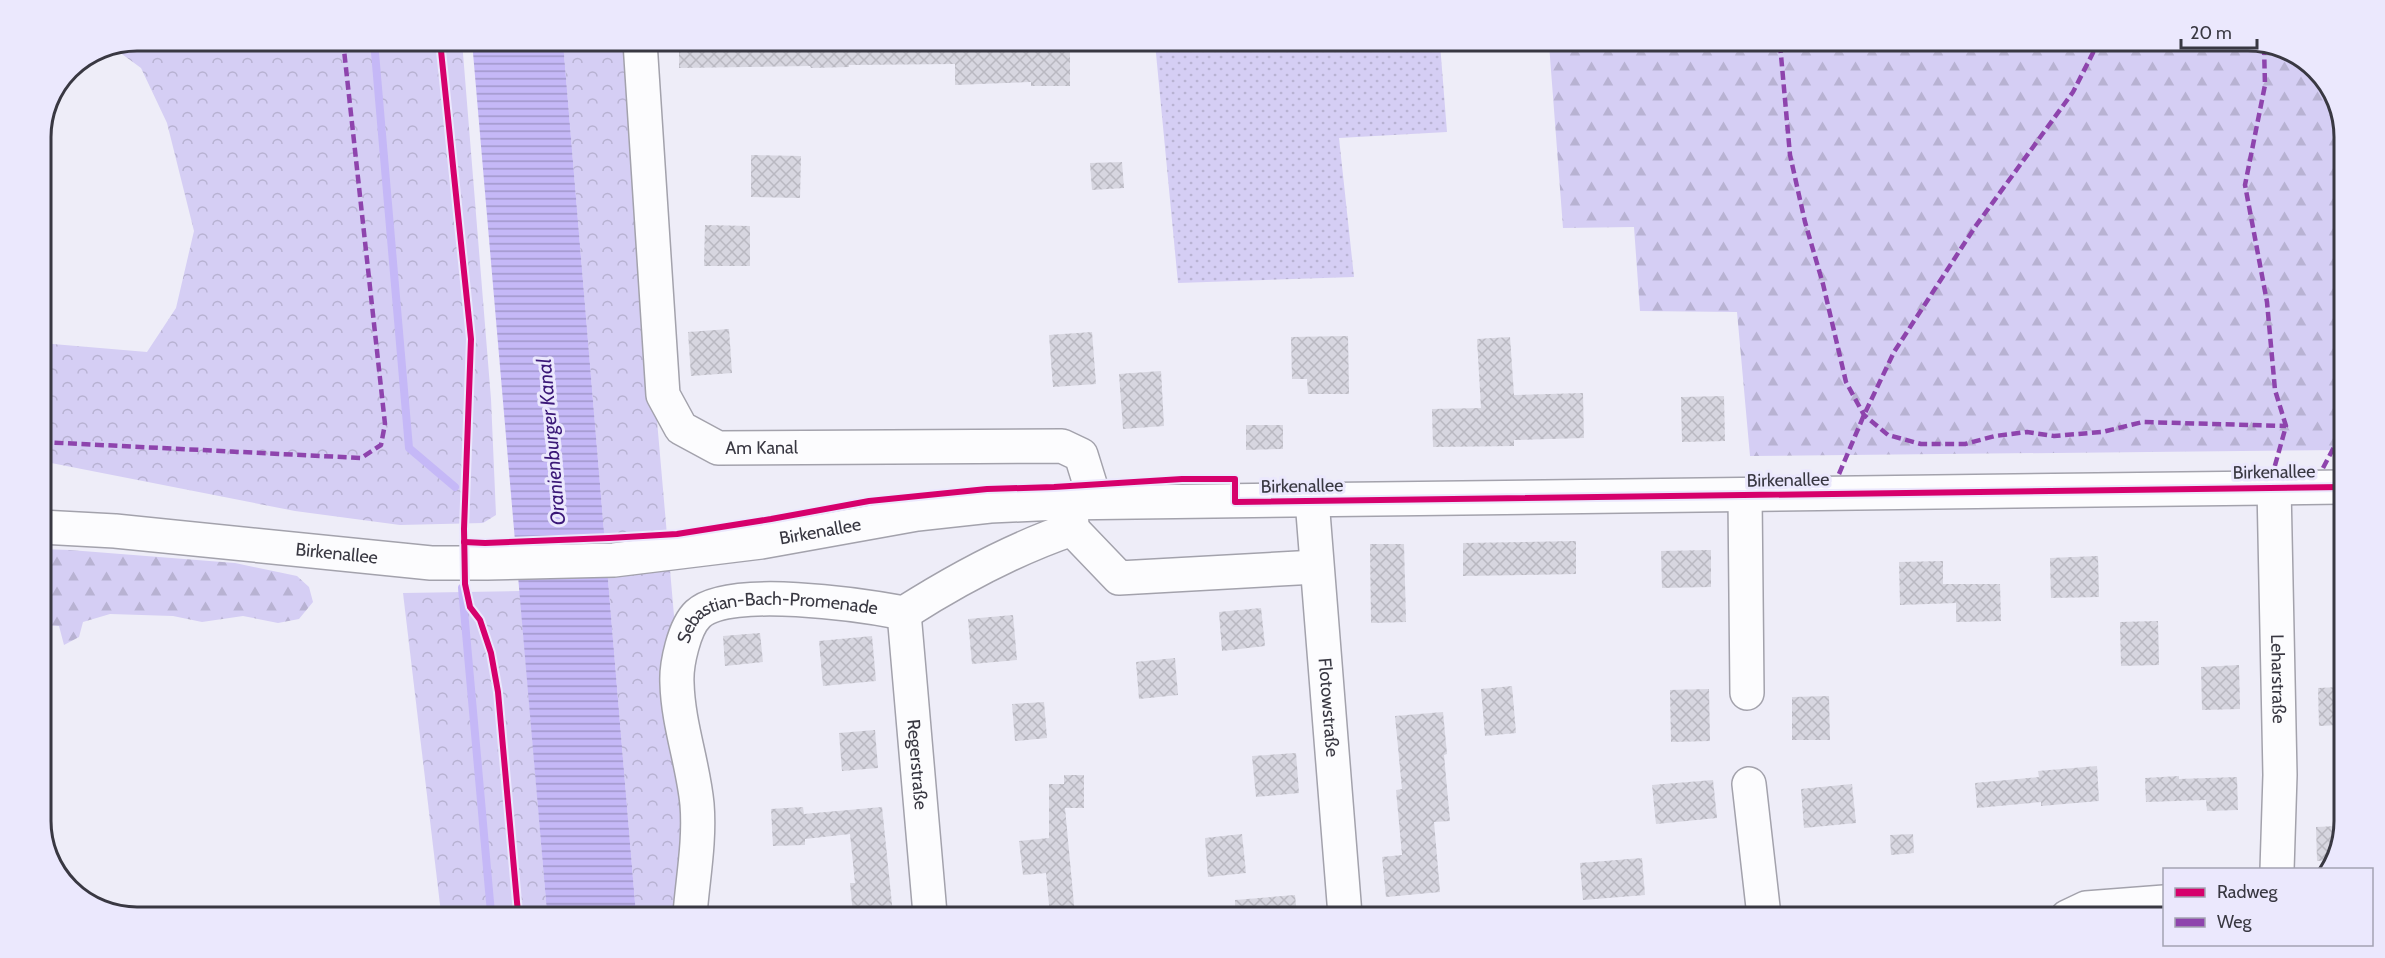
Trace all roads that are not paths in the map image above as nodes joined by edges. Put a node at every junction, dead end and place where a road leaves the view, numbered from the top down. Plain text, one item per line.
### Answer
1 (641, 51) edge
2 (2334, 486) edge
3 (2274, 487) junction
4 (1745, 496) junction
5 (1312, 500) junction
6 (1078, 511) junction
7 (51, 528) edge
8 (1316, 567) junction
9 (904, 613) junction
10 (1747, 693) dead end
11 (1749, 784) dead end
12 (2277, 868) edge
13 (2163, 902) edge
14 (691, 907) edge
15 (929, 907) edge
16 (1344, 907) edge
17 (1763, 907) edge
18 (2099, 907) edge

1 - 6 street, Am Kanal
2 - 3 street, Birkenallee
3 - 4 street, Birkenallee
3 - 12 street, Leharstraße
4 - 5 street, Birkenallee
4 - 10 street, Birkenallee
5 - 6 street, Birkenallee
5 - 8 street, Flotowstraße
6 - 7 street, Birkenallee
6 - 8 street
6 - 9 street, Sebastian-Bach-Promenade
8 - 16 street, Flotowstraße
9 - 14 street, Sebastian-Bach-Promenade
9 - 15 street, Regerstraße
11 - 17 street
13 - 18 street

